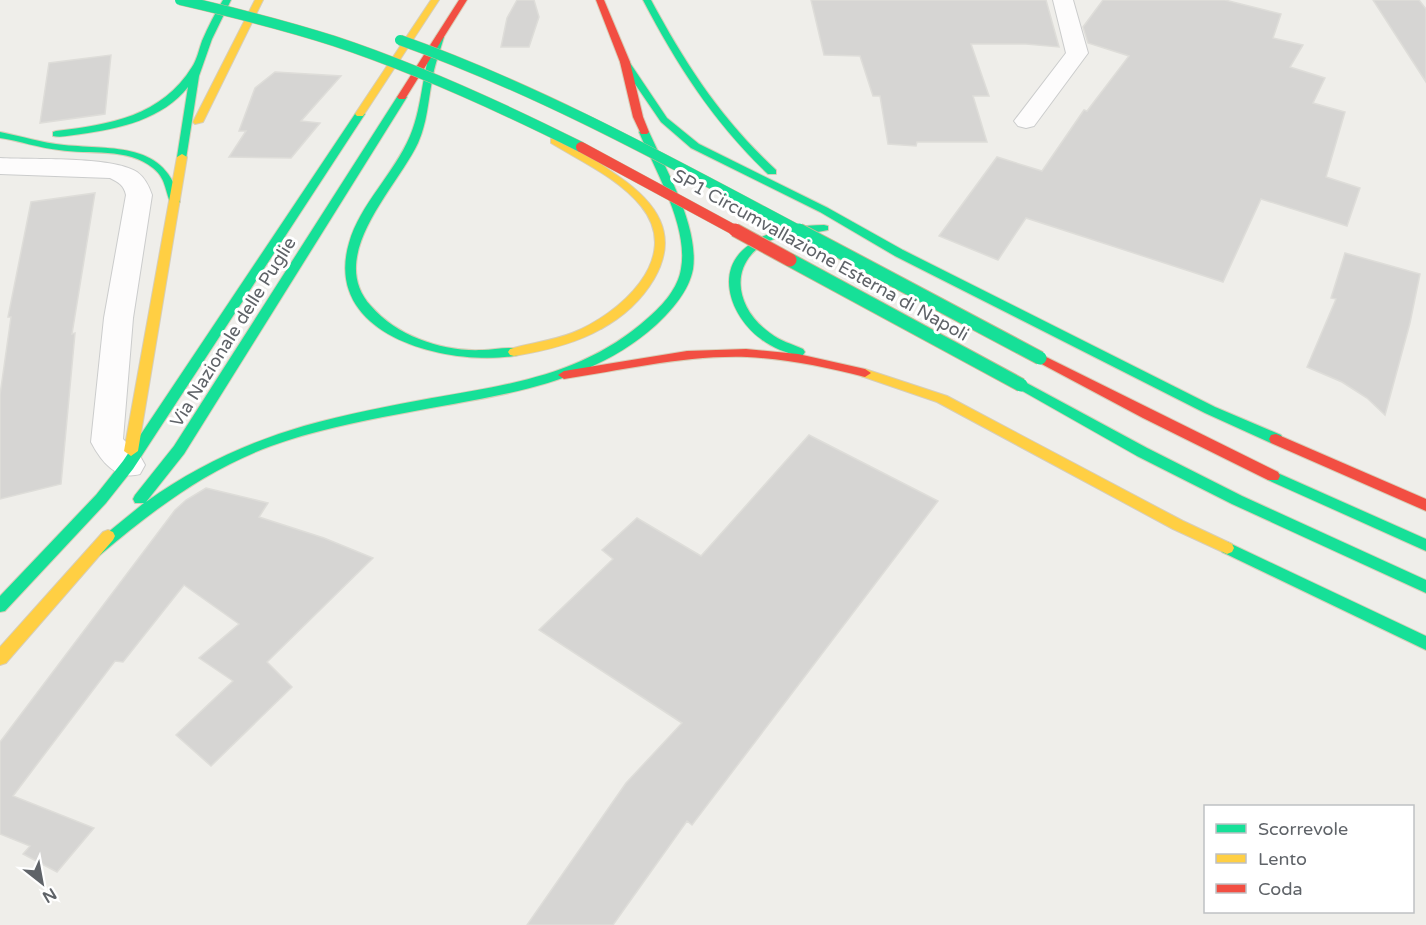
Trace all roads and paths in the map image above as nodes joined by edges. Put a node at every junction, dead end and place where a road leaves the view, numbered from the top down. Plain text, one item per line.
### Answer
1 (180, 0) edge
2 (227, 0) edge
3 (435, 0) edge
4 (463, 0) edge
5 (595, 0) edge
6 (647, 0) edge
7 (1063, 0) edge
8 (266, 1) edge
9 (602, 7) edge
10 (384, 35) dead end
11 (440, 37) junction
12 (623, 57) junction
13 (196, 68) junction
14 (514, 113) junction
15 (1026, 121) dead end
16 (0, 135) edge
17 (18, 137) junction
18 (182, 160) junction
19 (0, 166) edge
20 (175, 202) junction
21 (824, 210) junction
22 (899, 253) junction
23 (849, 369) junction
24 (564, 375) junction
25 (128, 465) junction
26 (1426, 505) edge
27 (1426, 545) edge
28 (95, 551) junction
29 (1426, 587) edge
30 (0, 606) edge
31 (1426, 643) edge
32 (0, 658) edge

1 - 14 main road, SP1 Circumvallazione Esterna di Napoli, bridge
2 - 13 main road
3 - 25 main road, Via Nazionale delle Puglie
4 - 11 main road, Via Nazionale delle Puglie
5 - 9 main road
6 - 21 main road
7 - 15 street
8 - 18 main road
9 - 12 main road
10 - 27 main road, SP1 Circumvallazione Esterna di Napoli, bridge
11 - 14 main road, bridge
11 - 28 main road, Via Nazionale delle Puglie
12 - 21 main road
12 - 24 main road
13 - 17 main road
13 - 18 main road
14 - 29 main road, SP1 Circumvallazione Esterna di Napoli, bridge
16 - 17 main road
17 - 20 main road
18 - 20 main road
19 - 25 street
20 - 25 main road
21 - 22 main road
22 - 23 main road
22 - 26 main road
23 - 24 main road
23 - 31 main road
24 - 28 main road
25 - 30 main road, Via Nazionale delle Puglie
28 - 32 main road, Via Nazionale delle Puglie

